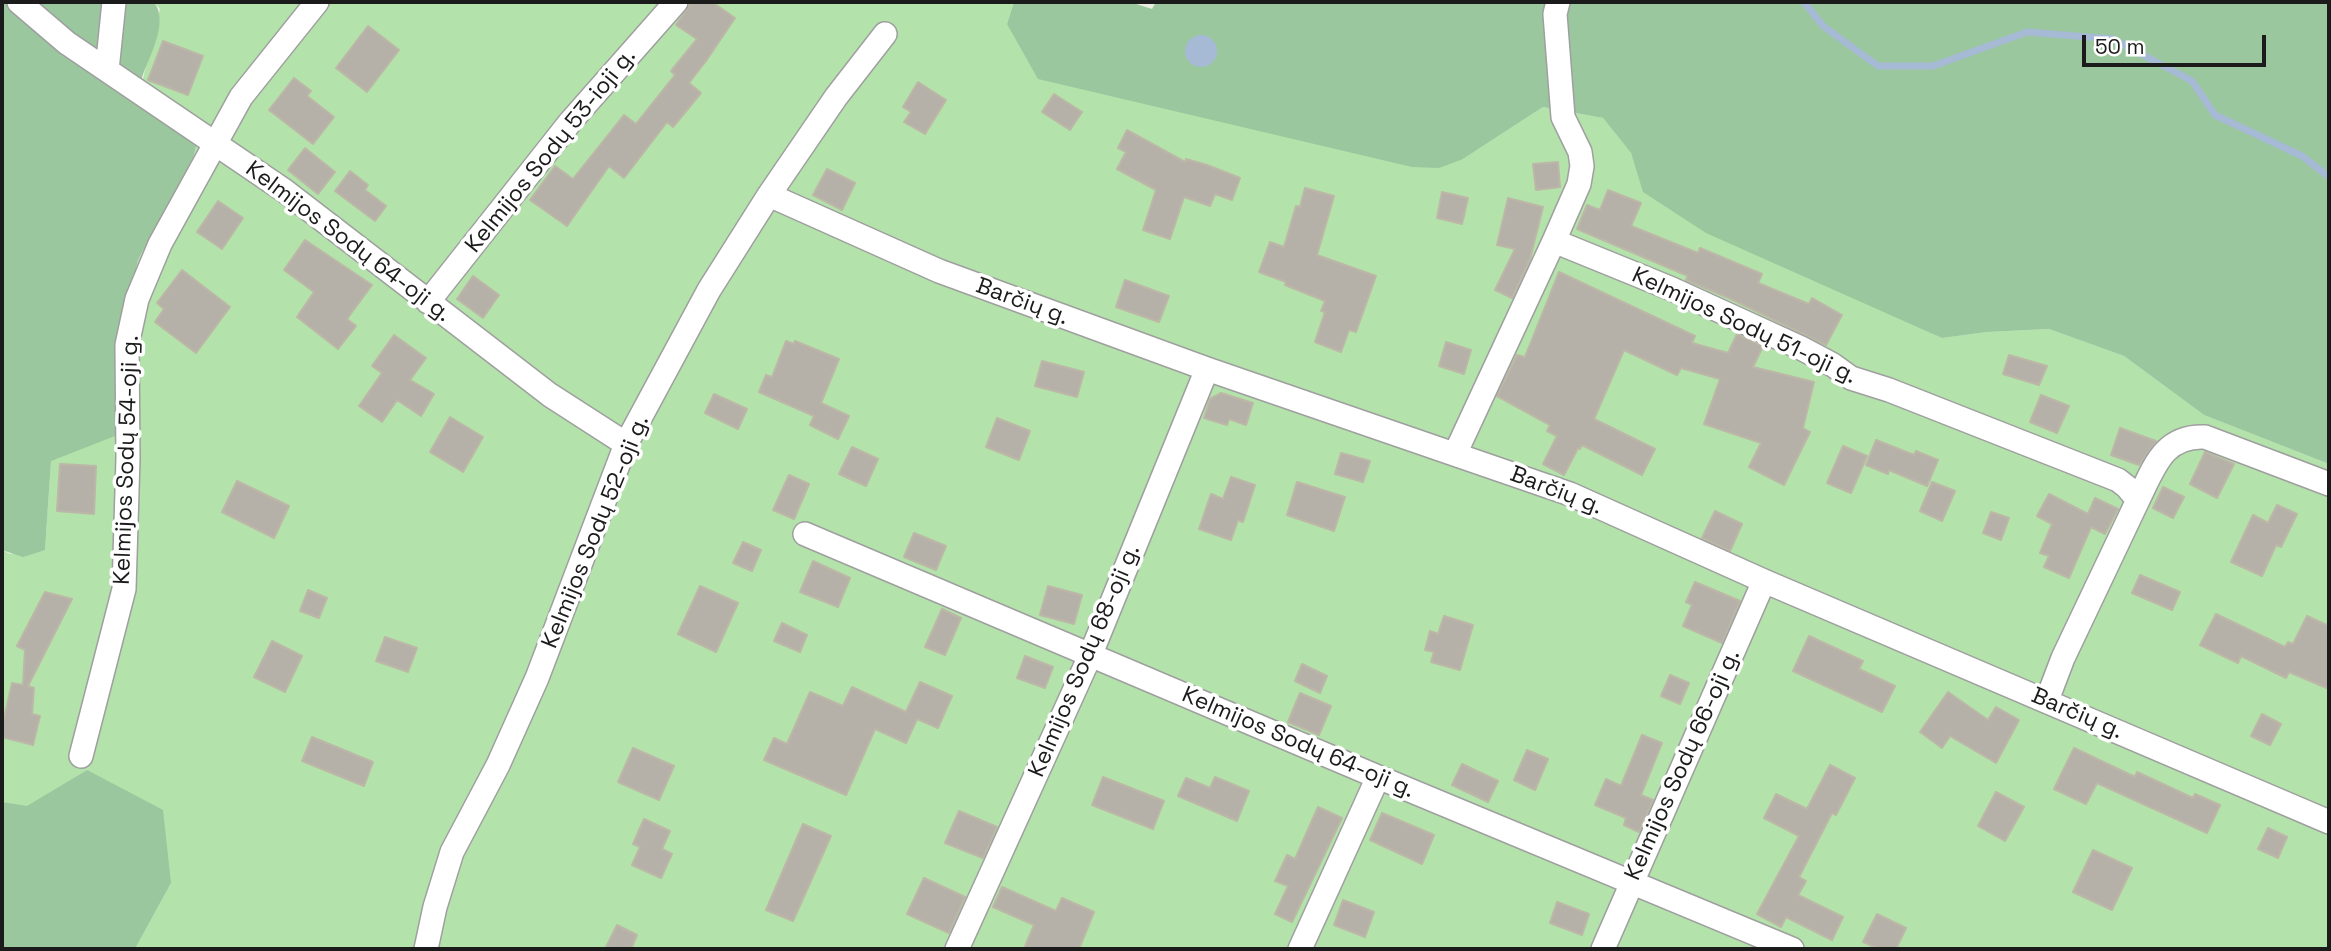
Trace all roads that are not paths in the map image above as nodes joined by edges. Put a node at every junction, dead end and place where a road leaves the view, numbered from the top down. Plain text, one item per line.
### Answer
1 (19, 2) edge
2 (114, 2) edge
3 (317, 2) edge
4 (676, 2) edge
5 (1558, 2) edge
6 (885, 34) dead end
7 (107, 70) junction
8 (215, 142) junction
9 (769, 195) junction
10 (1554, 241) junction
11 (428, 302) junction
12 (1207, 369) junction
13 (626, 444) junction
14 (1455, 454) junction
15 (2329, 484) edge
16 (2138, 500) junction
17 (805, 534) dead end
18 (1764, 581) junction
19 (1090, 656) junction
20 (2047, 700) junction
21 (81, 756) dead end
22 (1378, 777) junction
23 (2329, 822) edge
24 (1632, 882) junction
25 (426, 949) edge
26 (957, 949) edge
27 (1300, 949) edge
28 (1603, 949) edge
29 (1791, 949) edge

1 - 7 street, Kelmijos Sodų 64-oji g.
2 - 7 street
3 - 8 street, Kelmijos Sodų 54-oji g.
4 - 11 street, Kelmijos Sodų 53-ioji g.
5 - 10 street
6 - 9 street, Kelmijos Sodų 52-oji g.
7 - 8 street, Kelmijos Sodų 64-oji g.
8 - 11 street, Kelmijos Sodų 64-oji g.
8 - 21 street, Kelmijos Sodų 54-oji g.
9 - 12 street, Barčių g.
9 - 13 street, Kelmijos Sodų 52-oji g.
10 - 14 street
10 - 16 street, Kelmijos Sodų 51-oji g.
11 - 13 street, Kelmijos Sodų 64-oji g.
12 - 14 street, Barčių g.
12 - 19 street, Kelmijos Sodų 68-oji g.
13 - 25 street, Kelmijos Sodų 52-oji g.
14 - 18 street, Barčių g.
15 - 16 street
16 - 20 street
17 - 19 street, Kelmijos Sodų 64-oji g.
18 - 20 street, Barčių g.
18 - 24 street, Kelmijos Sodų 66-oji g.
19 - 22 street, Kelmijos Sodų 64-oji g.
19 - 26 street, Kelmijos Sodų 68-oji g.
20 - 23 street, Barčių g.
22 - 24 street, Kelmijos Sodų 64-oji g.
22 - 27 street
24 - 28 street, Kelmijos Sodų 66-oji g.
24 - 29 street, Kelmijos Sodų 64-oji g.

